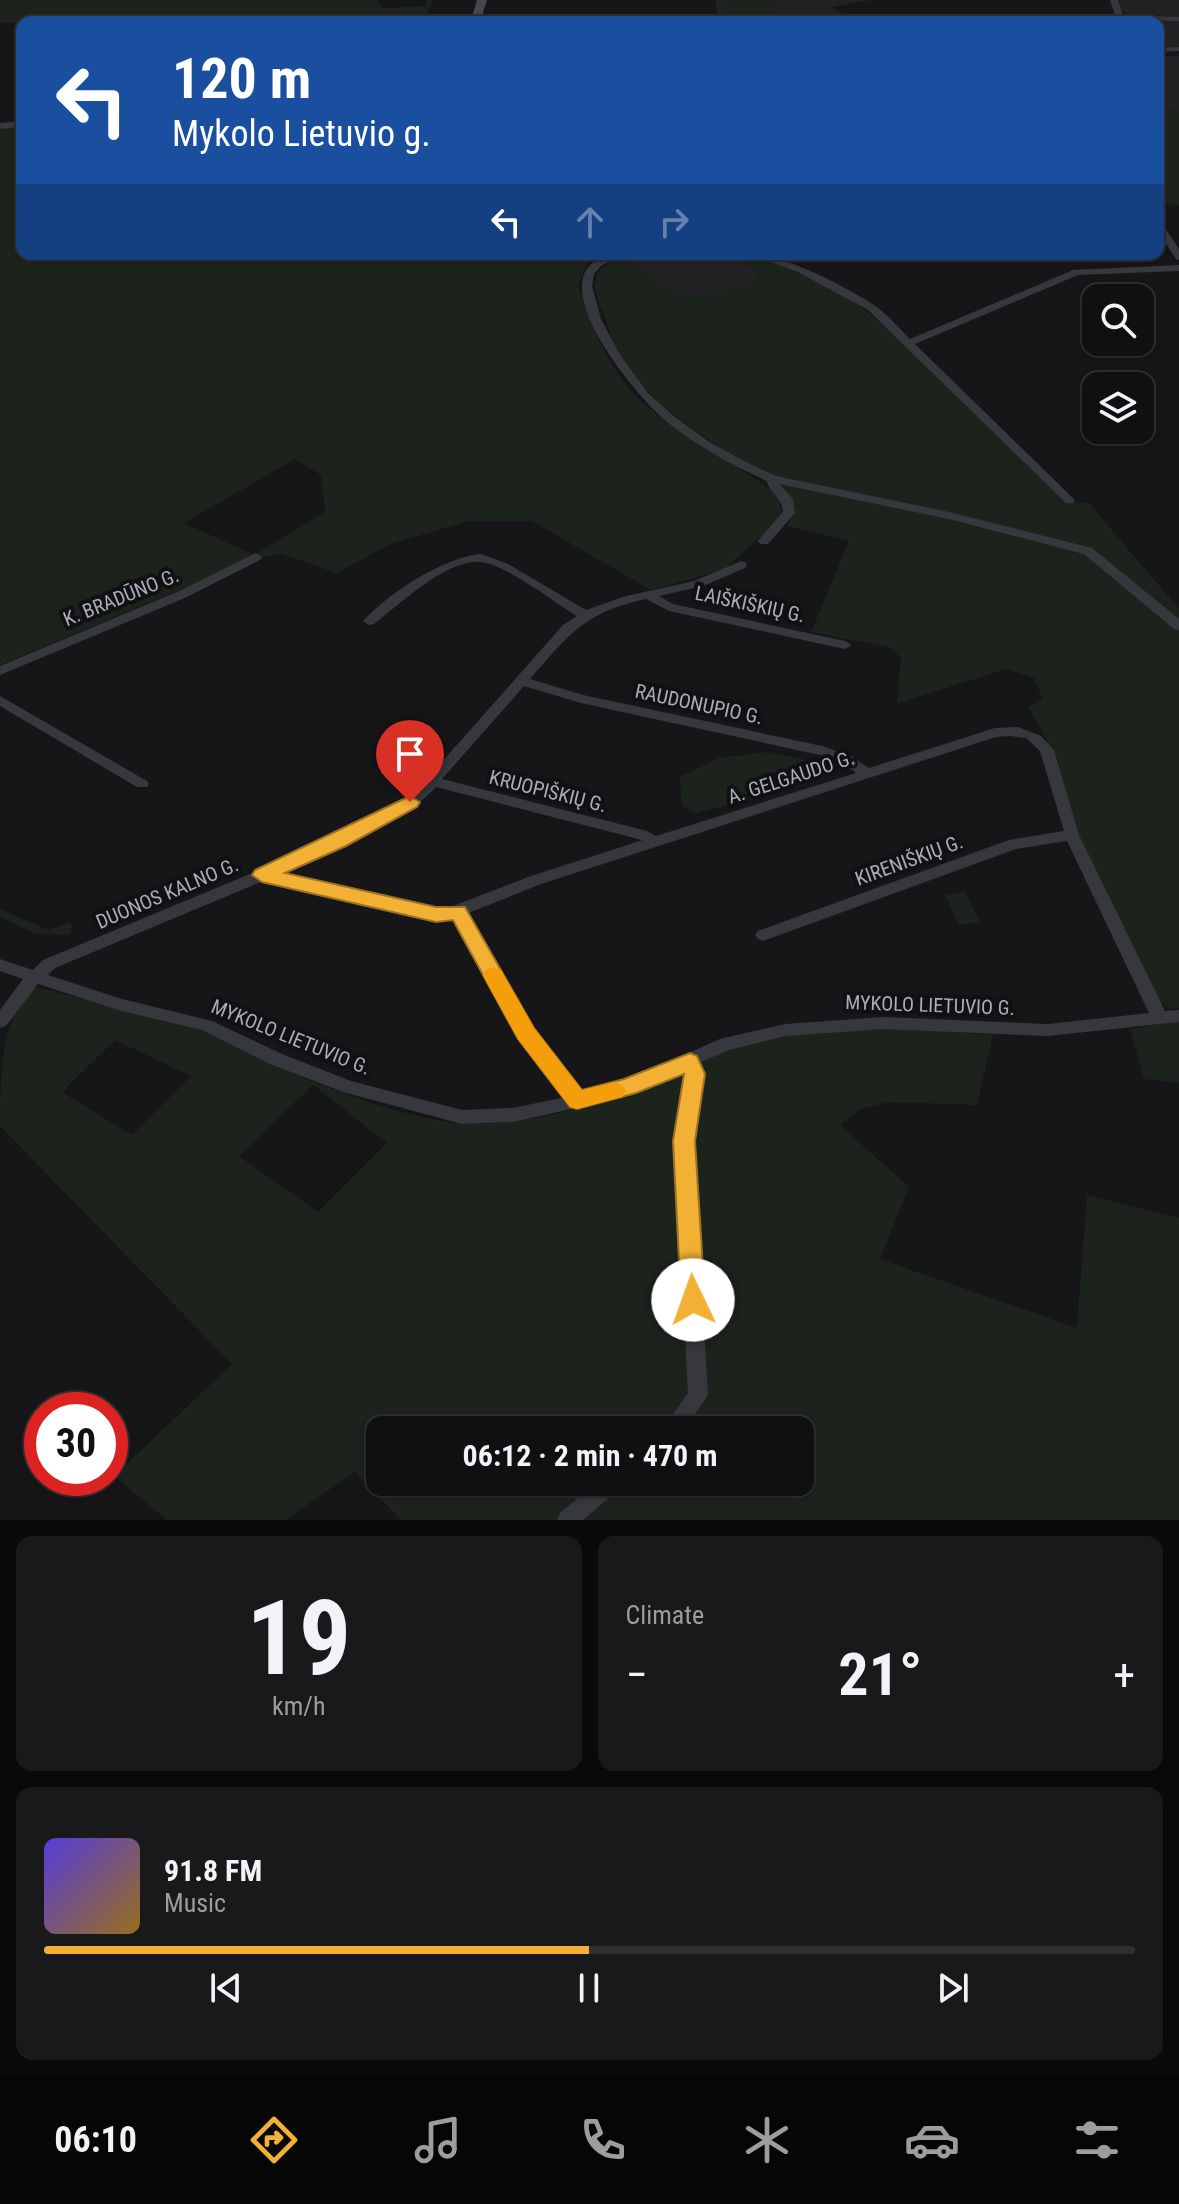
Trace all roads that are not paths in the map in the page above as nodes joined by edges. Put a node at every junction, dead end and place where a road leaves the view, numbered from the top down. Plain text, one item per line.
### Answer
1 (1164, 233) edge
2 (1179, 257) edge
3 (606, 260) edge
4 (772, 260) edge
5 (1179, 268) edge
6 (910, 343) junction
7 (773, 479) junction
8 (1070, 501) dead end
9 (764, 541) dead end
10 (256, 557) dead end
11 (741, 565) dead end
12 (649, 596) junction
13 (585, 615) junction
14 (369, 621) dead end
15 (1179, 626) edge
16 (845, 645) dead end
17 (0, 671) edge
18 (520, 681) junction
19 (0, 700) edge
20 (866, 773) junction
21 (432, 781) junction
22 (142, 784) dead end
23 (1072, 835) junction
24 (652, 841) junction
25 (262, 875) junction
26 (458, 913) junction
27 (763, 935) dead end
28 (0, 965) edge
29 (35, 975) junction
30 (1179, 1016) edge
31 (1160, 1018) junction
32 (0, 1022) edge
33 (690, 1062) junction
34 (577, 1100) junction
35 (686, 1416) edge
36 (595, 1496) edge
37 (567, 1520) edge

1 - 2 street
3 - 7 street
4 - 6 street
5 - 6 street
6 - 8 street
7 - 9 street
7 - 15 street
10 - 17 street, K. BRADŪNO G.
11 - 12 street, DUONOS KALNO G.
12 - 13 street, DUONOS KALNO G.
12 - 16 street, LAIŠKIŠKIŲ G.
13 - 14 street
13 - 18 street, DUONOS KALNO G.
18 - 20 street, RAUDONUPIO G.
18 - 21 street, DUONOS KALNO G.
19 - 22 street
20 - 23 street, A. GELGAUDO G.
20 - 24 street, A. GELGAUDO G.
21 - 24 street, KRUOPIŠKIŲ G.
21 - 25 street, DUONOS KALNO G.
23 - 27 street, KIRENIŠKIŲ G.
23 - 31 street, A. GELGAUDO G.
24 - 26 street, A. GELGAUDO G.
25 - 26 street, A. GELGAUDO G.
25 - 29 street, DUONOS KALNO G.
26 - 34 street
28 - 29 street, MYKOLO LIETUVIO G.
29 - 32 street
29 - 34 street, MYKOLO LIETUVIO G.
30 - 31 street, MYKOLO LIETUVIO G.
31 - 33 street, MYKOLO LIETUVIO G.
33 - 34 street, MYKOLO LIETUVIO G.
33 - 35 street
36 - 37 street

